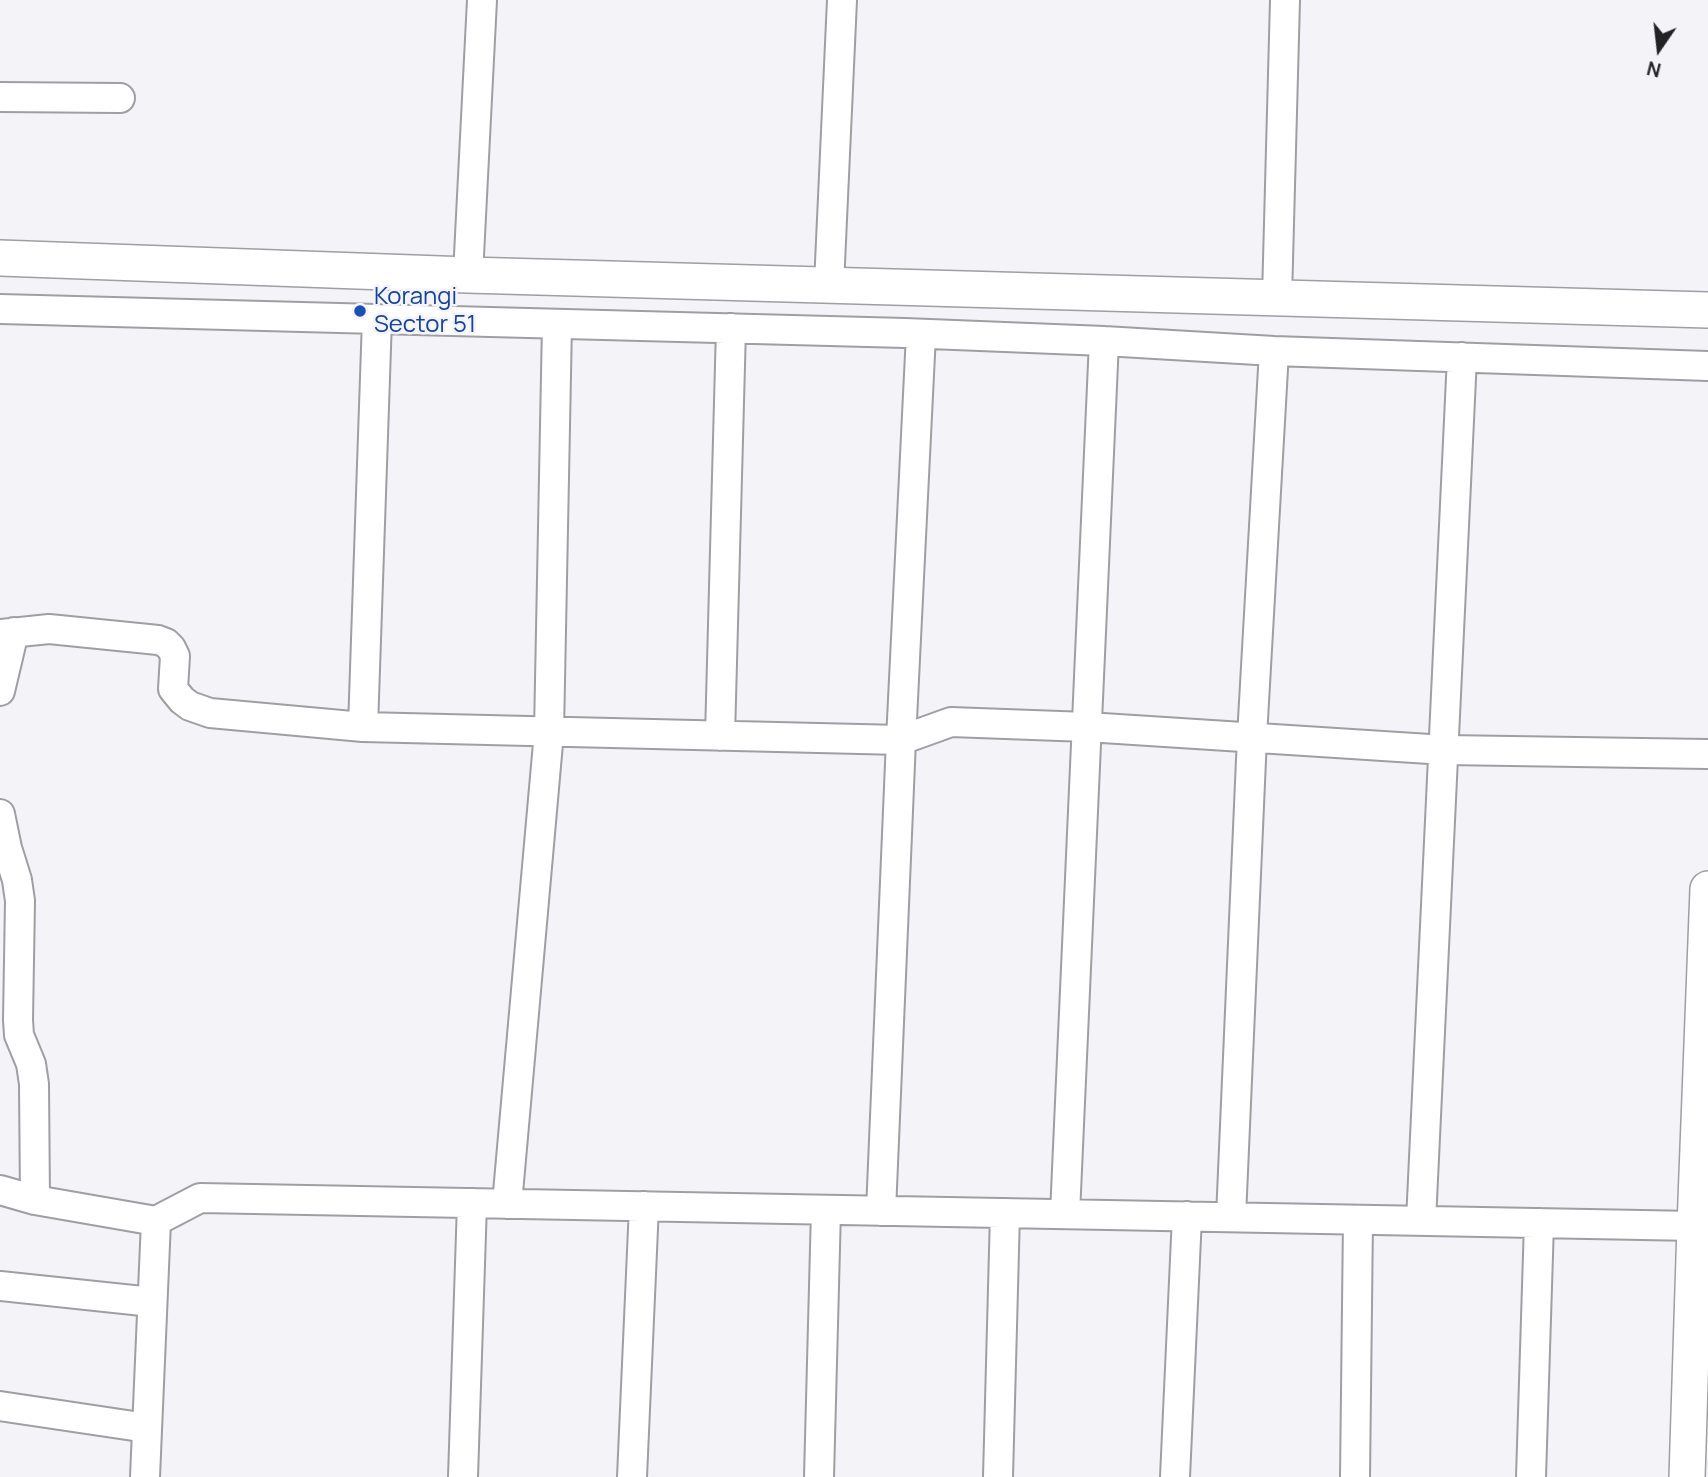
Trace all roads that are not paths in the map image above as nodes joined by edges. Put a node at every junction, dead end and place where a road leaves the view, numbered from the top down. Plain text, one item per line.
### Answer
1 (482, 0) edge
2 (842, 0) edge
3 (1285, 0) edge
4 (0, 97) edge
5 (120, 98) dead end
6 (0, 258) edge
7 (468, 275) junction
8 (830, 285) junction
9 (1277, 298) junction
10 (0, 309) edge
11 (1708, 310) edge
12 (377, 319) junction
13 (557, 324) junction
14 (732, 328) junction
15 (921, 334) junction
16 (1104, 341) junction
17 (1274, 351) junction
18 (1462, 357) junction
19 (1708, 366) edge
20 (7, 633) edge
21 (0, 691) edge
22 (363, 727) junction
23 (1087, 727) junction
24 (549, 732) junction
25 (720, 736) junction
26 (1252, 737) junction
27 (901, 740) junction
28 (1445, 750) junction
29 (1708, 754) edge
30 (0, 814) edge
31 (1708, 889) edge
32 (0, 1190) edge
33 (34, 1200) junction
34 (472, 1203) junction
35 (507, 1204) junction
36 (644, 1206) junction
37 (826, 1210) junction
38 (881, 1211) junction
39 (1005, 1213) junction
40 (1065, 1214) junction
41 (1187, 1216) junction
42 (1231, 1217) junction
43 (1358, 1220) junction
44 (1421, 1221) junction
45 (156, 1222) junction
46 (1539, 1223) junction
47 (1695, 1226) junction
48 (0, 1286) edge
49 (152, 1301) junction
50 (0, 1406) edge
51 (147, 1428) junction
52 (145, 1477) edge
53 (463, 1477) edge
54 (632, 1477) edge
55 (819, 1477) edge
56 (998, 1477) edge
57 (1175, 1477) edge
58 (1355, 1477) edge
59 (1531, 1477) edge
60 (1687, 1477) edge

1 - 7 street
2 - 8 street
3 - 9 street
4 - 5 street
6 - 7 street
7 - 8 street
8 - 9 street
9 - 11 street
10 - 12 street
12 - 13 street
12 - 22 street
13 - 14 street
13 - 24 street
14 - 15 street
14 - 25 street
15 - 16 street
15 - 27 street
16 - 17 street
16 - 23 street
17 - 18 street
17 - 26 street
18 - 19 street
18 - 28 street
20 - 21 street
20 - 22 street
22 - 24 street
23 - 26 street
23 - 27 street
23 - 40 street
24 - 25 street
24 - 35 street
25 - 27 street
26 - 28 street
26 - 42 street
27 - 38 street
28 - 29 street
28 - 44 street
30 - 33 street
31 - 47 street
32 - 33 street
33 - 45 street
34 - 35 street
34 - 45 street
34 - 53 street
35 - 36 street
36 - 37 street
36 - 54 street
37 - 38 street
37 - 55 street
38 - 39 street
39 - 40 street
39 - 56 street
40 - 41 street
41 - 42 street
41 - 57 street
42 - 43 street
43 - 44 street
43 - 58 street
44 - 46 street
45 - 49 street
46 - 47 street
46 - 59 street
47 - 60 street
48 - 49 street
49 - 51 street
50 - 51 street
51 - 52 street

